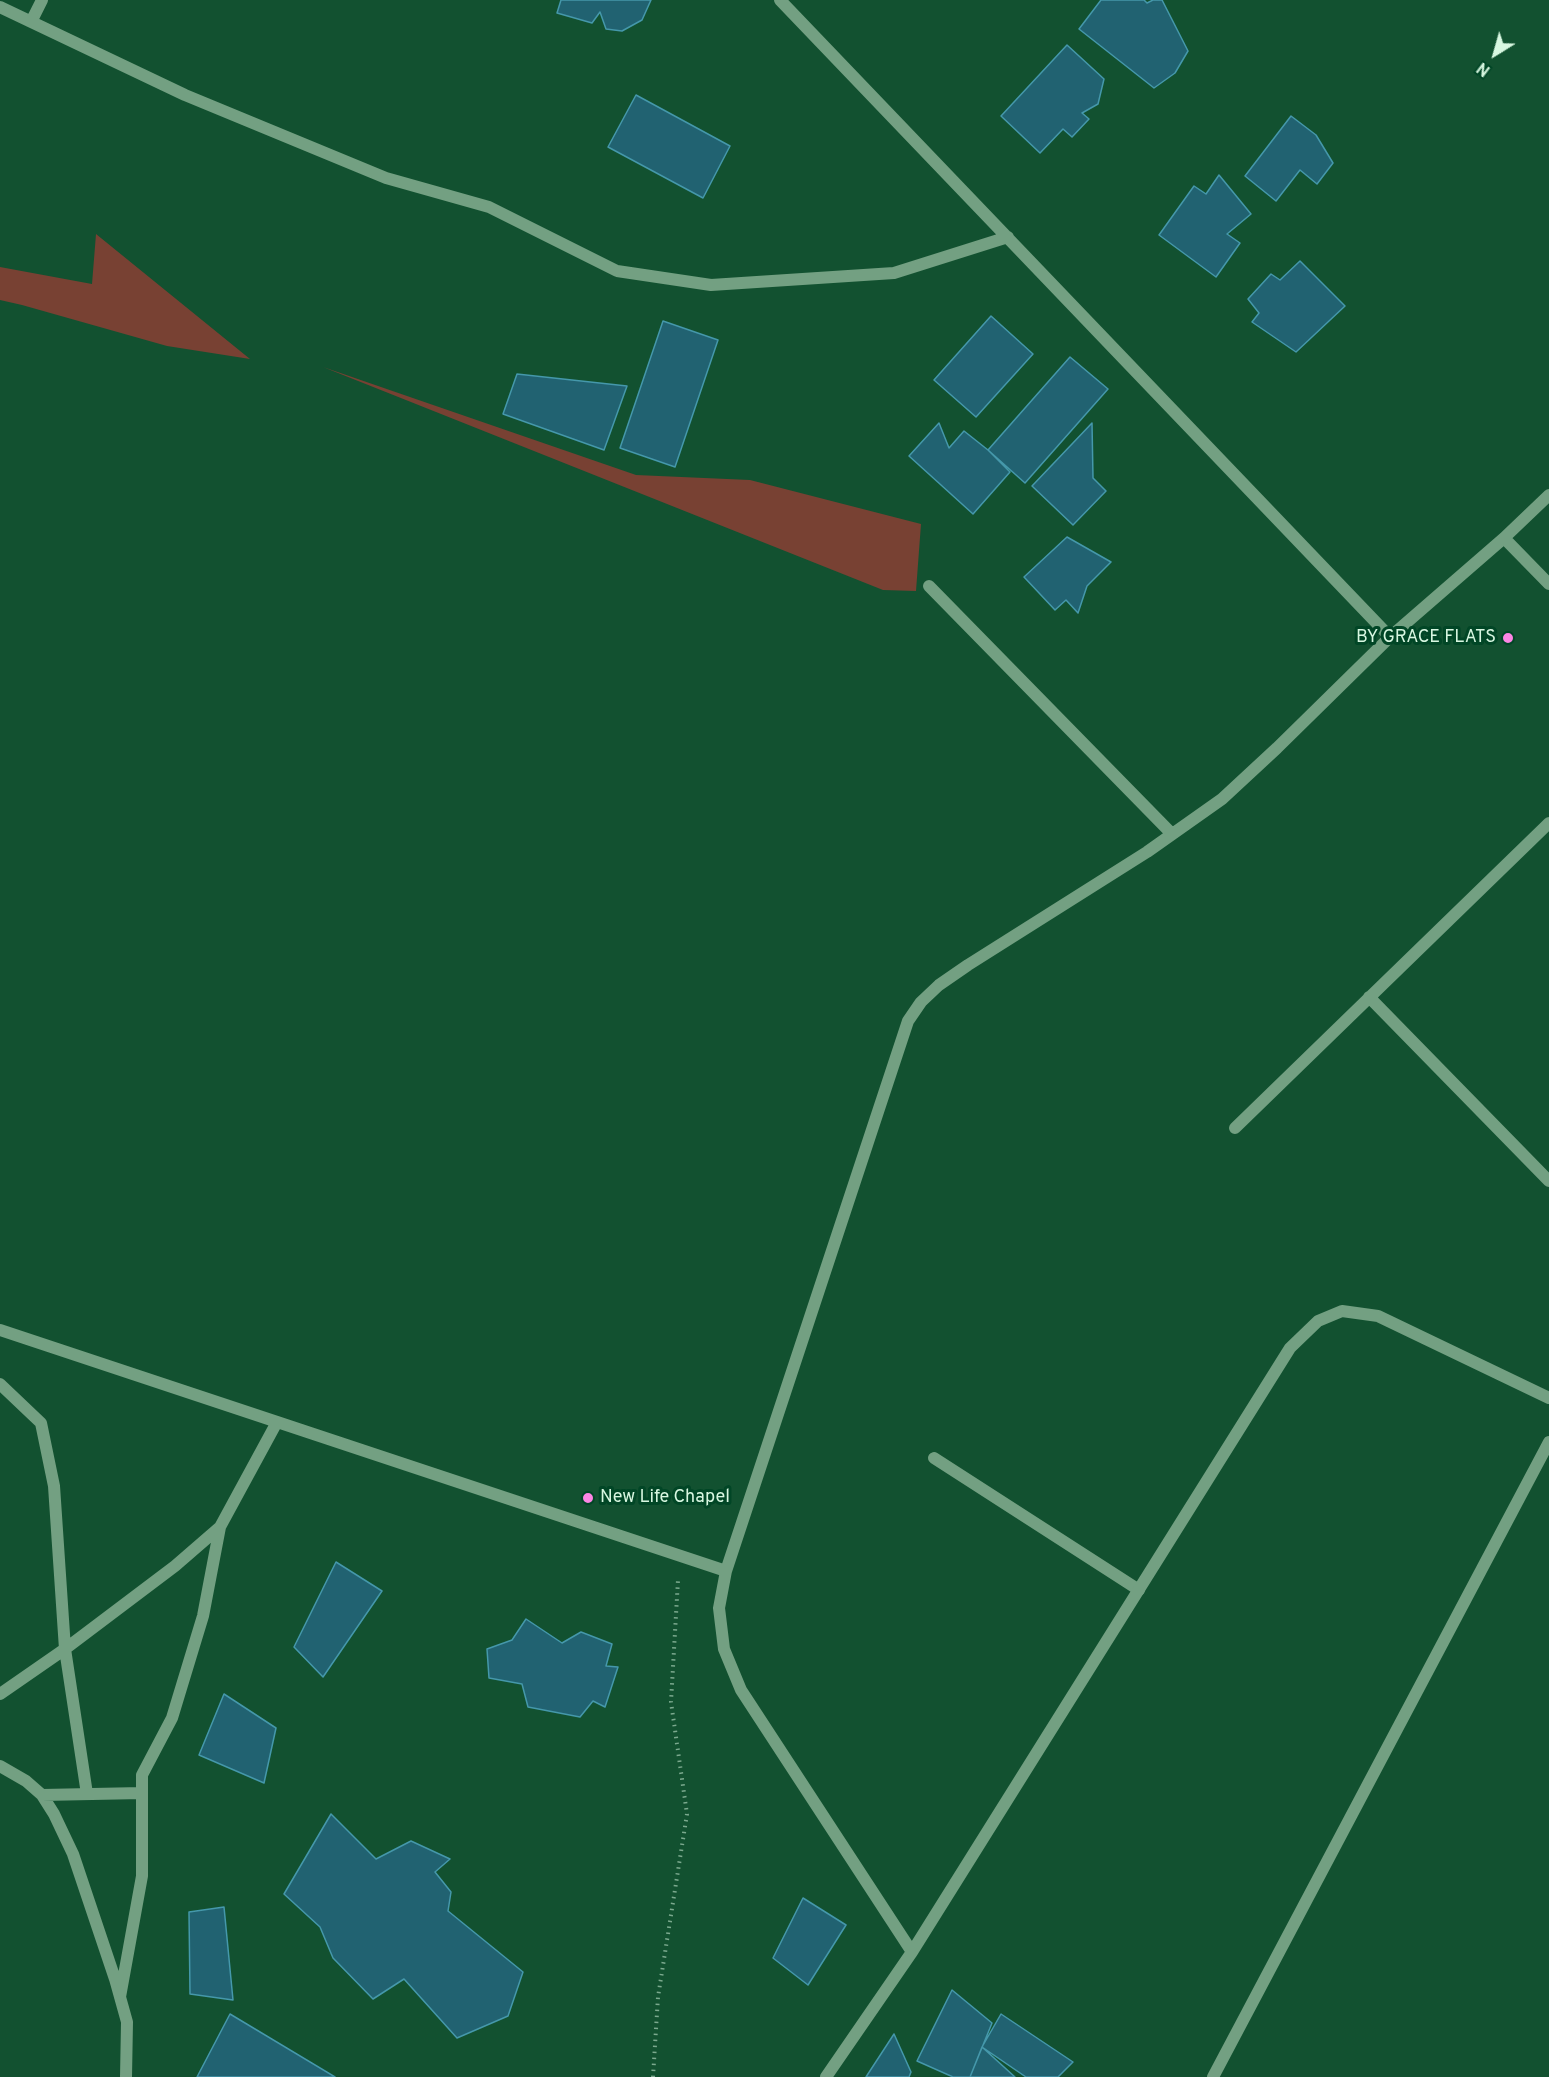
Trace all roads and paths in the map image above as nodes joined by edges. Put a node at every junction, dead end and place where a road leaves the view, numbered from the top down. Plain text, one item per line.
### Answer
1 (42, 0) edge
2 (780, 0) edge
3 (0, 7) edge
4 (31, 22) junction
5 (1008, 237) junction
6 (1549, 495) edge
7 (1504, 538) junction
8 (1549, 584) edge
9 (929, 586) dead end
10 (1390, 637) junction
11 (1549, 823) edge
12 (1172, 834) junction
13 (1370, 997) junction
14 (1235, 1128) dead end
15 (1549, 1182) edge
16 (0, 1330) edge
17 (0, 1384) edge
18 (1549, 1398) edge
19 (277, 1422) junction
20 (1549, 1442) edge
21 (934, 1458) dead end
22 (220, 1527) junction
23 (680, 1555) junction
24 (726, 1571) junction
25 (1139, 1590) junction
26 (65, 1649) junction
27 (0, 1694) edge
28 (0, 1766) edge
29 (87, 1794) junction
30 (142, 1794) junction
31 (42, 1795) junction
32 (912, 1952) junction
33 (120, 1997) junction
34 (126, 2077) edge
35 (653, 2077) edge
36 (826, 2077) edge
37 (1213, 2077) edge

1 - 4 street
2 - 5 street
3 - 4 street
4 - 5 street
5 - 10 street
6 - 7 street
7 - 8 street
7 - 10 street
9 - 12 street
10 - 12 street
11 - 13 street
12 - 24 street
13 - 14 street
13 - 15 street
16 - 19 street
17 - 26 street
18 - 25 street
19 - 22 street
19 - 23 street
20 - 37 street
21 - 25 street
22 - 26 street
22 - 30 street
23 - 24 street
23 - 35 path
24 - 32 street
25 - 32 street
26 - 27 street
26 - 29 street
28 - 31 street
29 - 30 street
29 - 31 street
30 - 33 street
31 - 33 street
32 - 36 street
33 - 34 street

